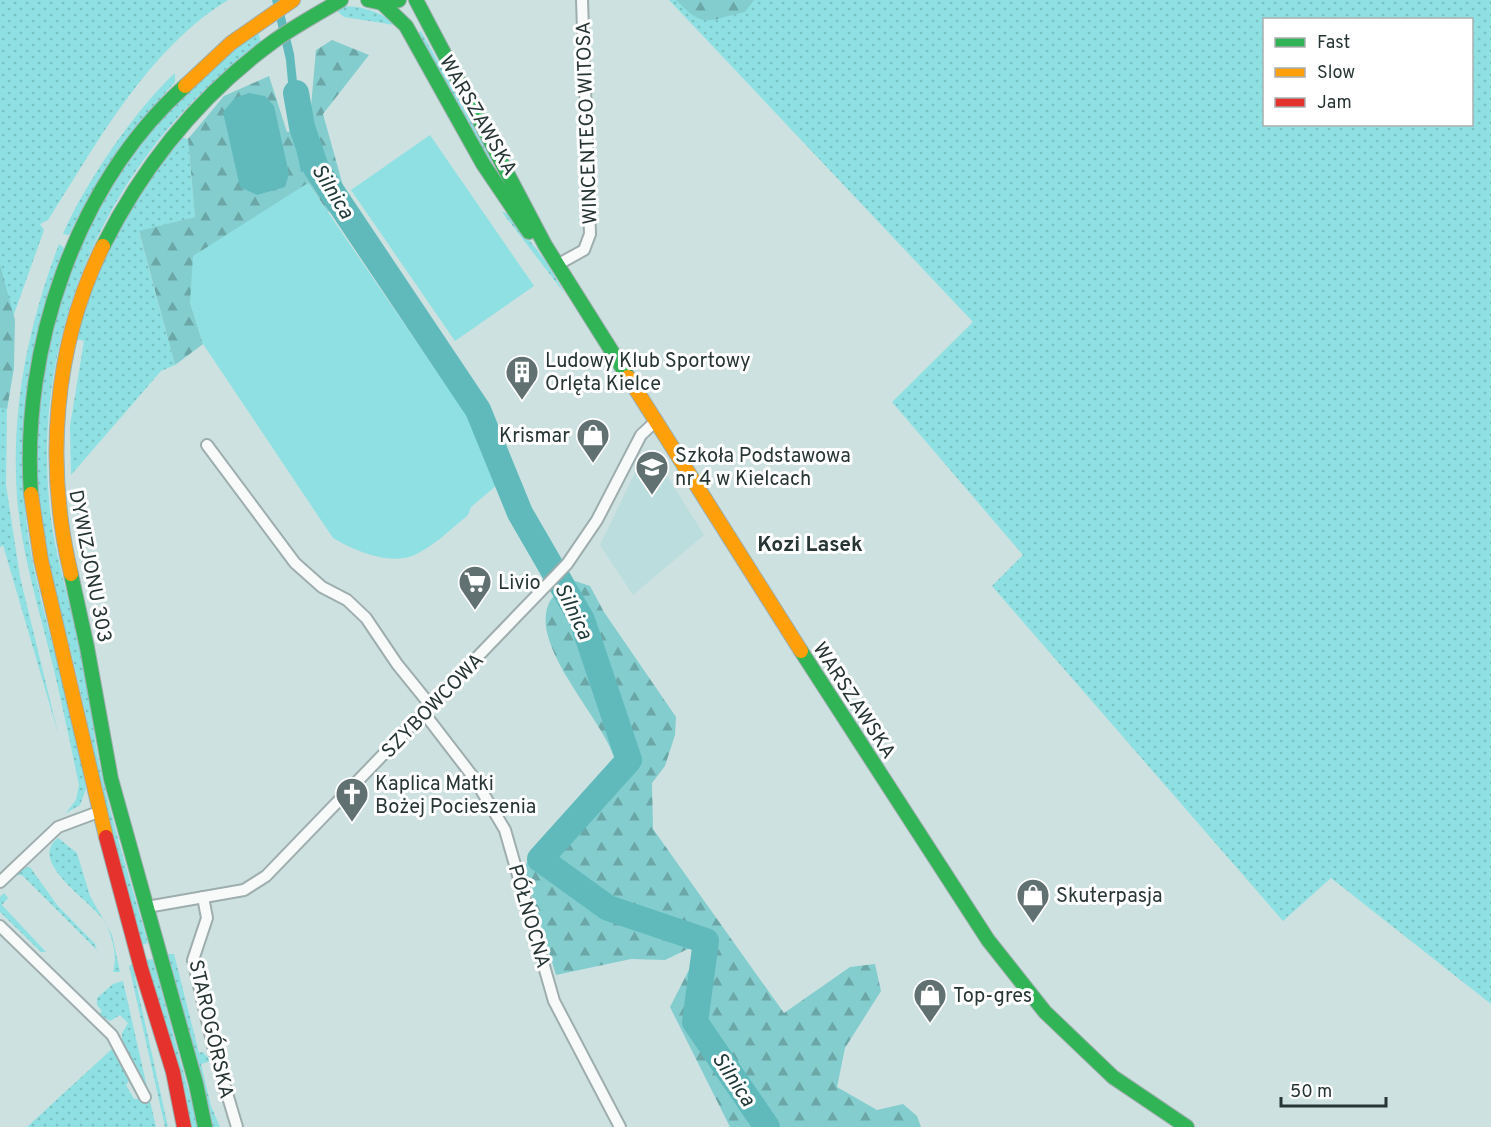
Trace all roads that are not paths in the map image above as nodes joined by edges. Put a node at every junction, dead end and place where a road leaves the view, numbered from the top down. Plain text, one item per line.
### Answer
1 (341, 0) edge
2 (399, 0) edge
3 (416, 0) edge
4 (582, 0) edge
5 (292, 1) edge
6 (375, 2) edge
7 (545, 245) junction
8 (557, 265) junction
9 (656, 422) junction
10 (207, 446) dead end
11 (427, 710) junction
12 (101, 811) junction
13 (0, 882) edge
14 (203, 897) junction
15 (147, 907) junction
16 (0, 926) edge
17 (145, 1097) dead end
18 (183, 1125) edge
19 (205, 1127) edge
20 (237, 1127) edge
21 (620, 1127) edge
22 (1187, 1127) edge

1 - 15 main road, DYWIZJONU 303
2 - 6 main road
3 - 7 main road, WARSZAWSKA
4 - 8 street, WINCENTEGO WITOSA
5 - 12 main road
6 - 7 main road, WARSZAWSKA
7 - 8 main road, WARSZAWSKA
8 - 9 main road, WARSZAWSKA
9 - 11 street, SZYBOWCOWA
9 - 22 main road, WARSZAWSKA
10 - 11 street, PÓŁNOCNA
11 - 14 street, SZYBOWCOWA
11 - 21 street, PÓŁNOCNA
12 - 13 street
12 - 18 main road
14 - 15 street, SZYBOWCOWA
14 - 20 street, STAROGÓRSKA
15 - 19 main road, DYWIZJONU 303
16 - 17 street

